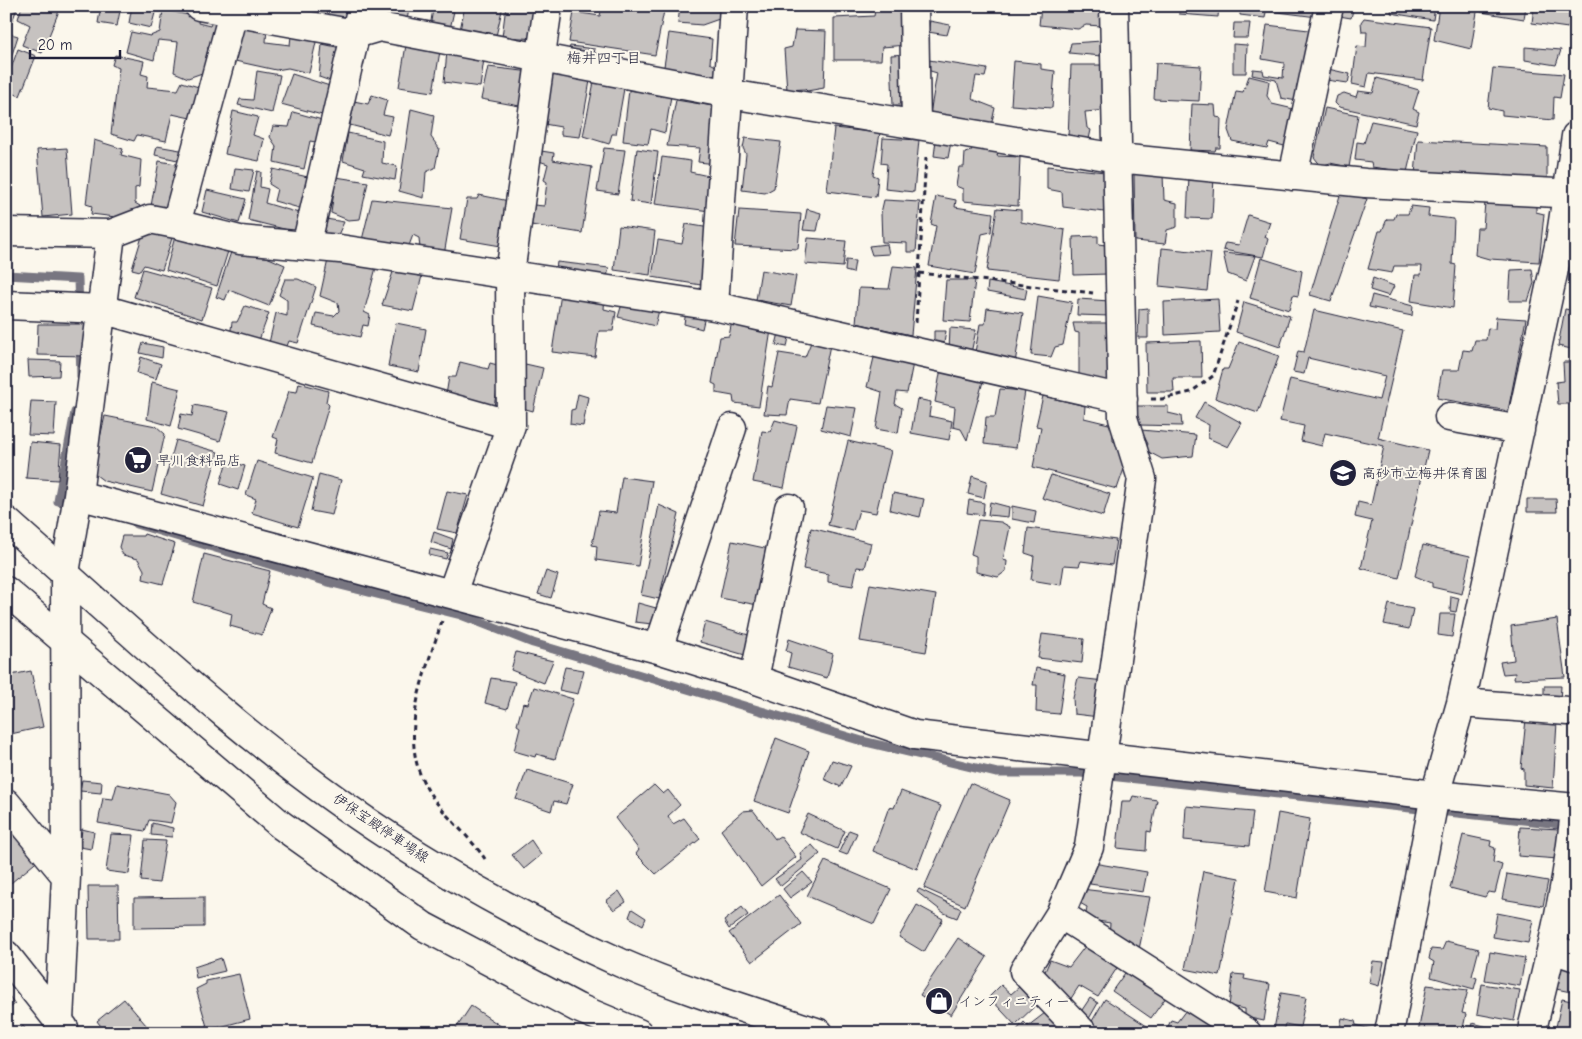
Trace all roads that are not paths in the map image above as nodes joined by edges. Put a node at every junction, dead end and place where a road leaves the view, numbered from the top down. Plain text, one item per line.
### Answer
1 (199, 6) edge
2 (362, 6) edge
3 (548, 6) edge
4 (734, 6) edge
5 (914, 6) edge
6 (1114, 6) edge
7 (1329, 6) edge
8 (234, 10) edge
9 (355, 34) junction
10 (542, 58) junction
11 (730, 94) junction
12 (922, 125) junction
13 (1576, 136) edge
14 (1118, 158) junction
15 (1293, 176) junction
16 (1571, 194) edge
17 (176, 224) junction
18 (6, 232) edge
19 (111, 234) junction
20 (306, 246) junction
21 (510, 273) junction
22 (6, 305) edge
23 (714, 306) junction
24 (102, 309) junction
25 (1123, 399) junction
26 (1449, 417) dead end
27 (510, 425) junction
28 (732, 428) dead end
29 (1520, 430) junction
30 (78, 494) junction
31 (789, 508) dead end
32 (6, 521) edge
33 (65, 573) junction
34 (6, 591) edge
35 (452, 593) junction
36 (66, 641) junction
37 (658, 649) junction
38 (754, 679) junction
39 (1461, 703) junction
40 (1568, 711) dead end
41 (1102, 757) junction
42 (1435, 795) junction
43 (6, 803) edge
44 (1575, 808) edge
45 (66, 876) junction
46 (1060, 914) junction
47 (1564, 953) edge
48 (6, 955) edge
49 (1533, 1025) dead end
50 (63, 1027) edge
51 (638, 1033) edge
52 (819, 1033) edge
53 (1083, 1033) edge
54 (1247, 1033) edge
55 (1388, 1033) edge

1 - 8 street
2 - 9 street
3 - 10 street
4 - 11 street
5 - 12 street
6 - 14 street
7 - 15 street
8 - 9 street
8 - 17 street
9 - 10 street
9 - 20 street
10 - 11 street
10 - 21 street
11 - 12 street
11 - 23 street
12 - 14 street
13 - 16 street
14 - 15 street
14 - 25 street
15 - 16 street
16 - 29 street
17 - 19 street
17 - 20 street
18 - 19 street
19 - 24 street
20 - 21 street
21 - 23 street
21 - 27 street
22 - 24 street
23 - 25 street
24 - 27 street
24 - 30 street
25 - 41 street
26 - 29 street
27 - 35 street
28 - 37 street
29 - 39 street
30 - 33 street
30 - 35 street
31 - 38 street
32 - 33 street, 伊保宝殿停車場線
33 - 36 street
33 - 52 street, 伊保宝殿停車場線
34 - 36 street
35 - 37 street
36 - 45 street
36 - 51 street
37 - 38 street
38 - 41 street
39 - 40 street
39 - 42 street
41 - 42 street
41 - 46 street
42 - 44 street
42 - 55 street
43 - 45 street
44 - 47 street
45 - 50 street
46 - 53 street
46 - 54 street
47 - 49 street
48 - 50 street

